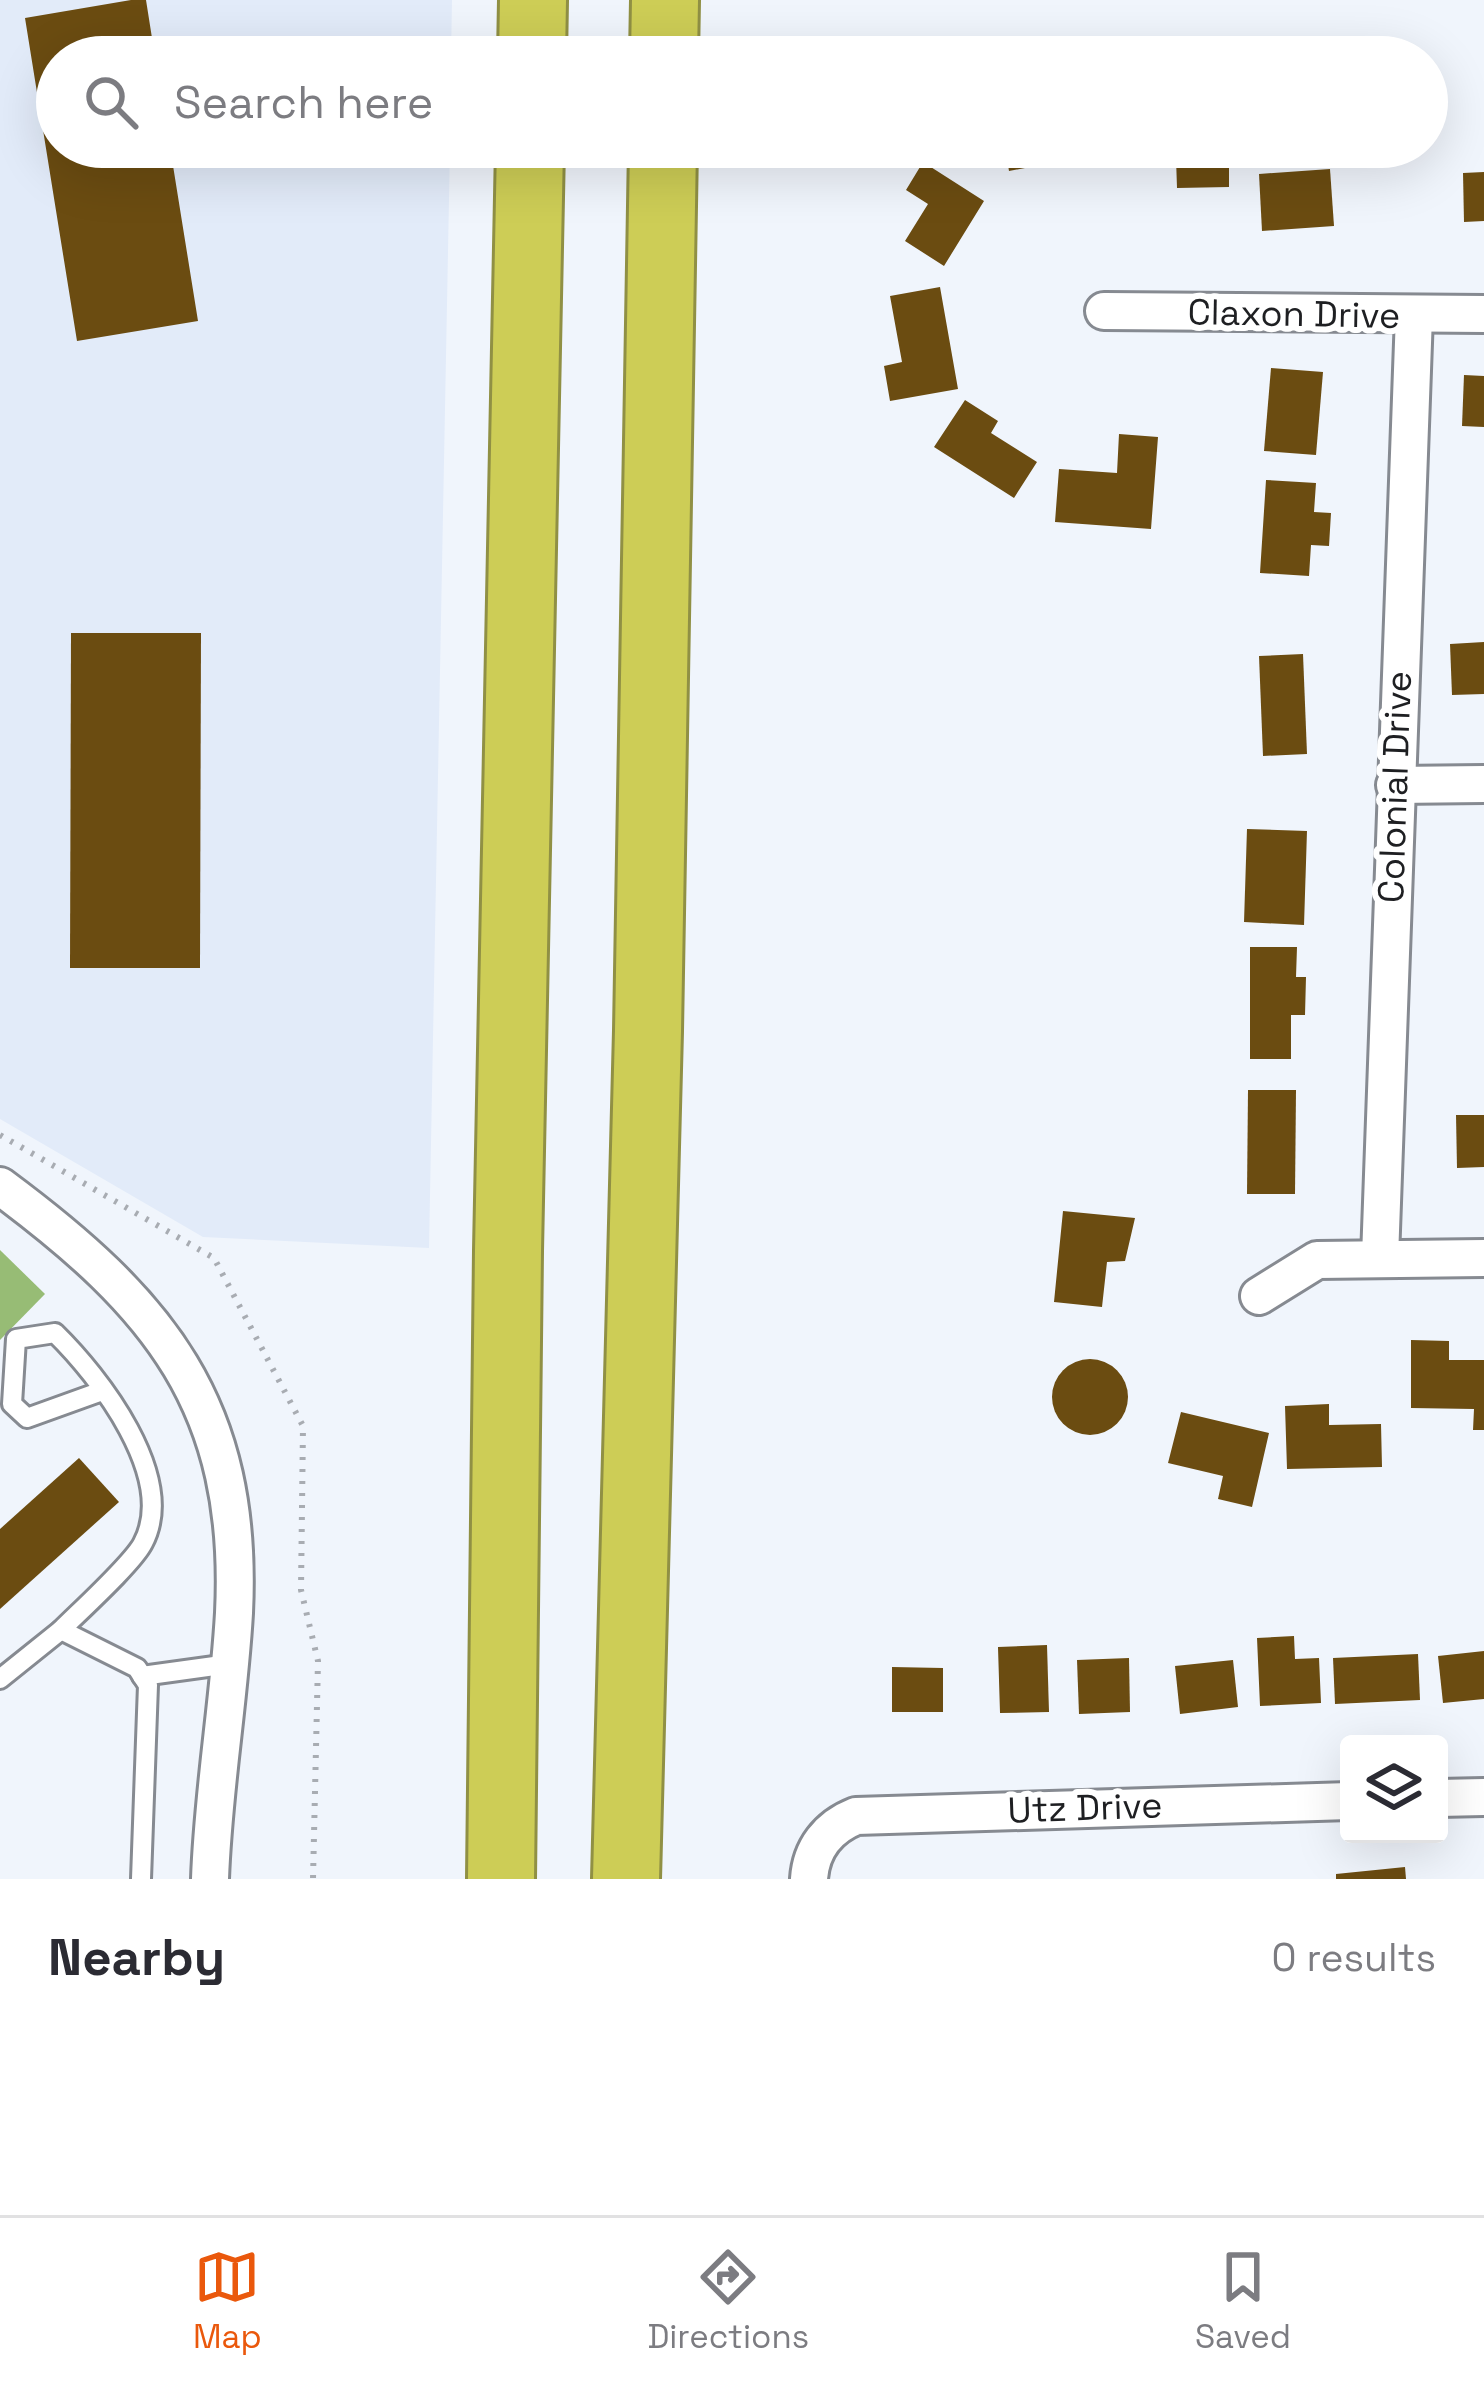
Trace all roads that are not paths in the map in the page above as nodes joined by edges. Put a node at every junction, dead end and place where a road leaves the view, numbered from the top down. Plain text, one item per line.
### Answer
1 (532, 0) edge
2 (665, 0) edge
3 (532, 36) edge
4 (664, 36) edge
5 (530, 168) edge
6 (663, 168) edge
7 (1103, 311) dead end
8 (1484, 314) edge
9 (1414, 315) junction
10 (1484, 784) edge
11 (1394, 785) junction
12 (0, 1186) edge
13 (1380, 1258) junction
14 (1484, 1258) edge
15 (1259, 1296) dead end
16 (102, 1391) junction
17 (61, 1630) junction
18 (229, 1664) junction
19 (142, 1676) junction
20 (0, 1679) edge
21 (1484, 1797) edge
22 (1448, 1798) edge
23 (1340, 1801) edge
24 (141, 1879) edge
25 (210, 1879) edge
26 (501, 1879) edge
27 (626, 1879) edge
28 (809, 1879) edge

1 - 3 highway
2 - 4 highway
5 - 26 highway
6 - 27 highway
7 - 9 street, Claxon Drive
8 - 9 street, Claxon Drive
9 - 11 street, Colonial Drive
10 - 11 street
11 - 13 street, Colonial Drive
12 - 18 street
13 - 14 street
13 - 15 street
16 - 16 lane
16 - 17 lane
17 - 19 lane
17 - 20 lane
18 - 19 lane
18 - 25 street
19 - 24 lane
21 - 22 street
23 - 28 street, Utz Drive

